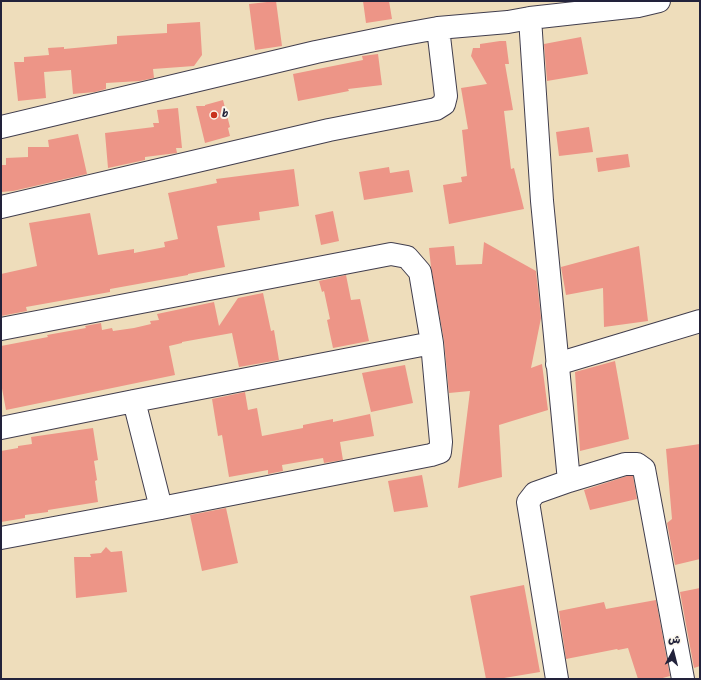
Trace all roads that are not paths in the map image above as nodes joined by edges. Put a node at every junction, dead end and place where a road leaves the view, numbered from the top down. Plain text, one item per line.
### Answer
1 (659, 1) edge
2 (530, 18) junction
3 (438, 28) junction
4 (1, 127) edge
5 (1, 207) edge
6 (700, 321) edge
7 (1, 329) edge
8 (432, 343) junction
9 (557, 364) junction
10 (134, 401) junction
11 (1, 428) edge
12 (569, 481) junction
13 (161, 508) junction
14 (1, 538) edge
15 (557, 679) edge
16 (683, 679) edge

1 - 2 street
2 - 3 street
2 - 9 street
3 - 4 street
3 - 5 street
6 - 9 street
7 - 8 street
8 - 10 street
8 - 13 street
9 - 12 street
10 - 11 street
10 - 13 street
12 - 15 street
12 - 16 street
13 - 14 street

